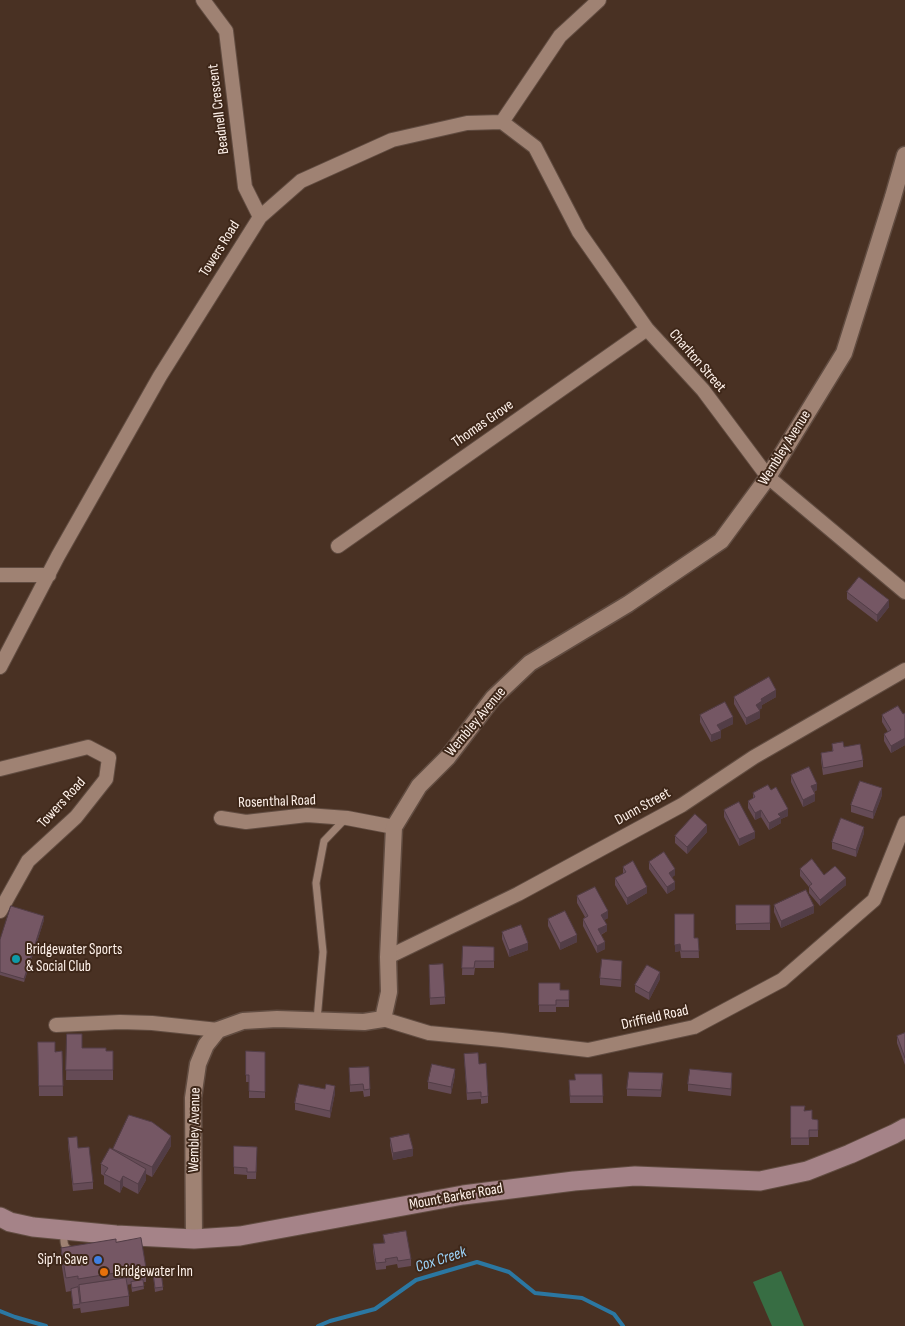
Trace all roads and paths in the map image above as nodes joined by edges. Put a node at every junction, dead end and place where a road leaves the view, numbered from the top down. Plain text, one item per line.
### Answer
1 (203, 0) edge
2 (599, 0) edge
3 (502, 122) junction
4 (905, 155) edge
5 (899, 197) edge
6 (260, 217) junction
7 (647, 329) junction
8 (768, 477) junction
9 (338, 546) dead end
10 (0, 574) edge
11 (49, 575) junction
12 (905, 592) edge
13 (0, 667) edge
14 (905, 670) edge
15 (0, 768) edge
16 (221, 818) dead end
17 (347, 818) junction
18 (905, 823) edge
19 (394, 827) junction
20 (0, 911) edge
21 (388, 957) junction
22 (383, 1019) junction
23 (316, 1020) junction
24 (56, 1025) dead end
25 (218, 1030) junction
26 (905, 1128) edge
27 (0, 1217) edge
28 (64, 1231) junction
29 (194, 1239) junction
30 (82, 1251) edge

1 - 6 street, Beadnell Crescent
2 - 3 street
3 - 6 street, Towers Road
3 - 7 street, Charlton Street
4 - 5 street, Wembley Avenue
5 - 8 street, Wembley Avenue
6 - 11 street, Towers Road
7 - 8 street, Charlton Street
7 - 9 street, Thomas Grove
8 - 12 street, Charlton Street
8 - 19 street, Wembley Avenue
10 - 11 street
11 - 13 street, Towers Road
14 - 21 street, Dunn Street
15 - 20 street, Towers Road
16 - 17 street, Rosenthal Road
17 - 19 street, Rosenthal Road
17 - 23 lane
18 - 22 street, Driffield Road
19 - 21 street, Wembley Avenue
21 - 22 street, Wembley Avenue
22 - 23 street
23 - 25 street
24 - 25 street
25 - 29 street, Wembley Avenue
26 - 29 main road, Mount Barker Road
27 - 28 main road, Mount Barker Road
28 - 29 main road, Mount Barker Road
28 - 30 lane

